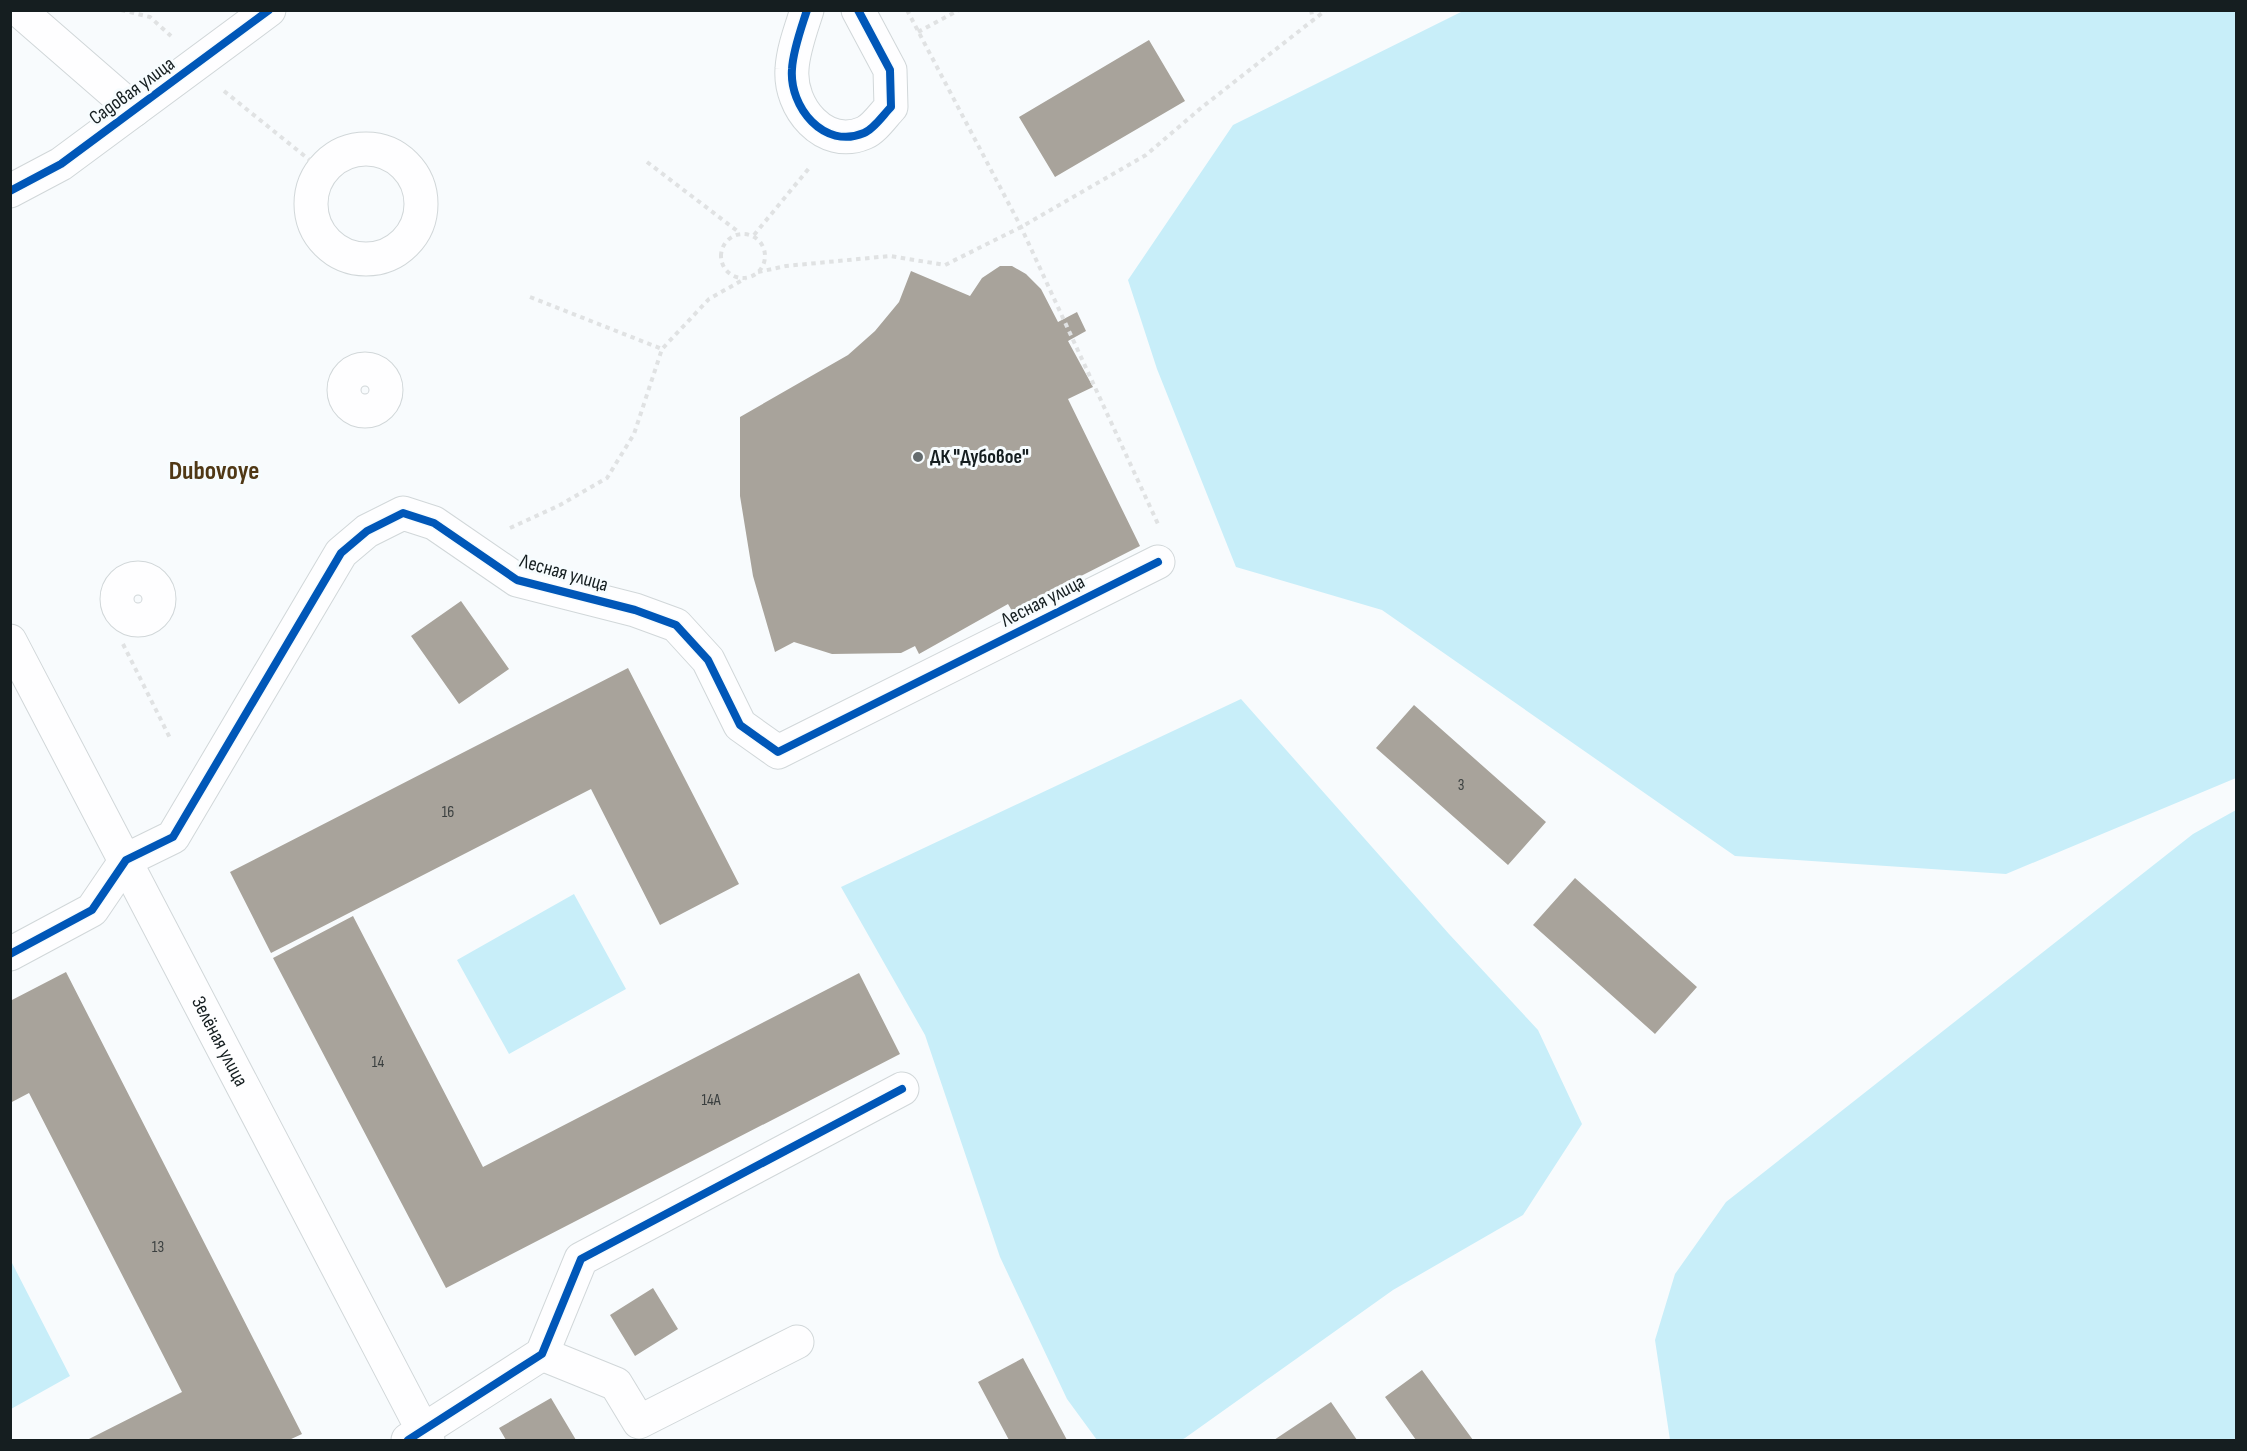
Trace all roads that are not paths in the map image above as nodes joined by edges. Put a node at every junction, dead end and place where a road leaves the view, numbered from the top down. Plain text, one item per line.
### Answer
1 (20, 10) edge
2 (269, 10) edge
3 (807, 10) edge
4 (858, 10) edge
5 (134, 110) junction
6 (10, 191) edge
7 (1158, 562) road end
8 (10, 641) edge
9 (126, 860) junction
10 (10, 954) edge
11 (902, 1089) dead end
12 (797, 1342) dead end
13 (542, 1354) junction
14 (420, 1437) edge

1 - 5 street, Садовая улица
2 - 5 street, Садовая улица
3 - 4 street
5 - 6 street, Садовая улица
7 - 9 street, Лесная улица
8 - 9 street, Зелёная улица
9 - 10 street, Лесная улица
9 - 14 street, Зелёная улица
11 - 13 street
12 - 13 street
13 - 14 street

